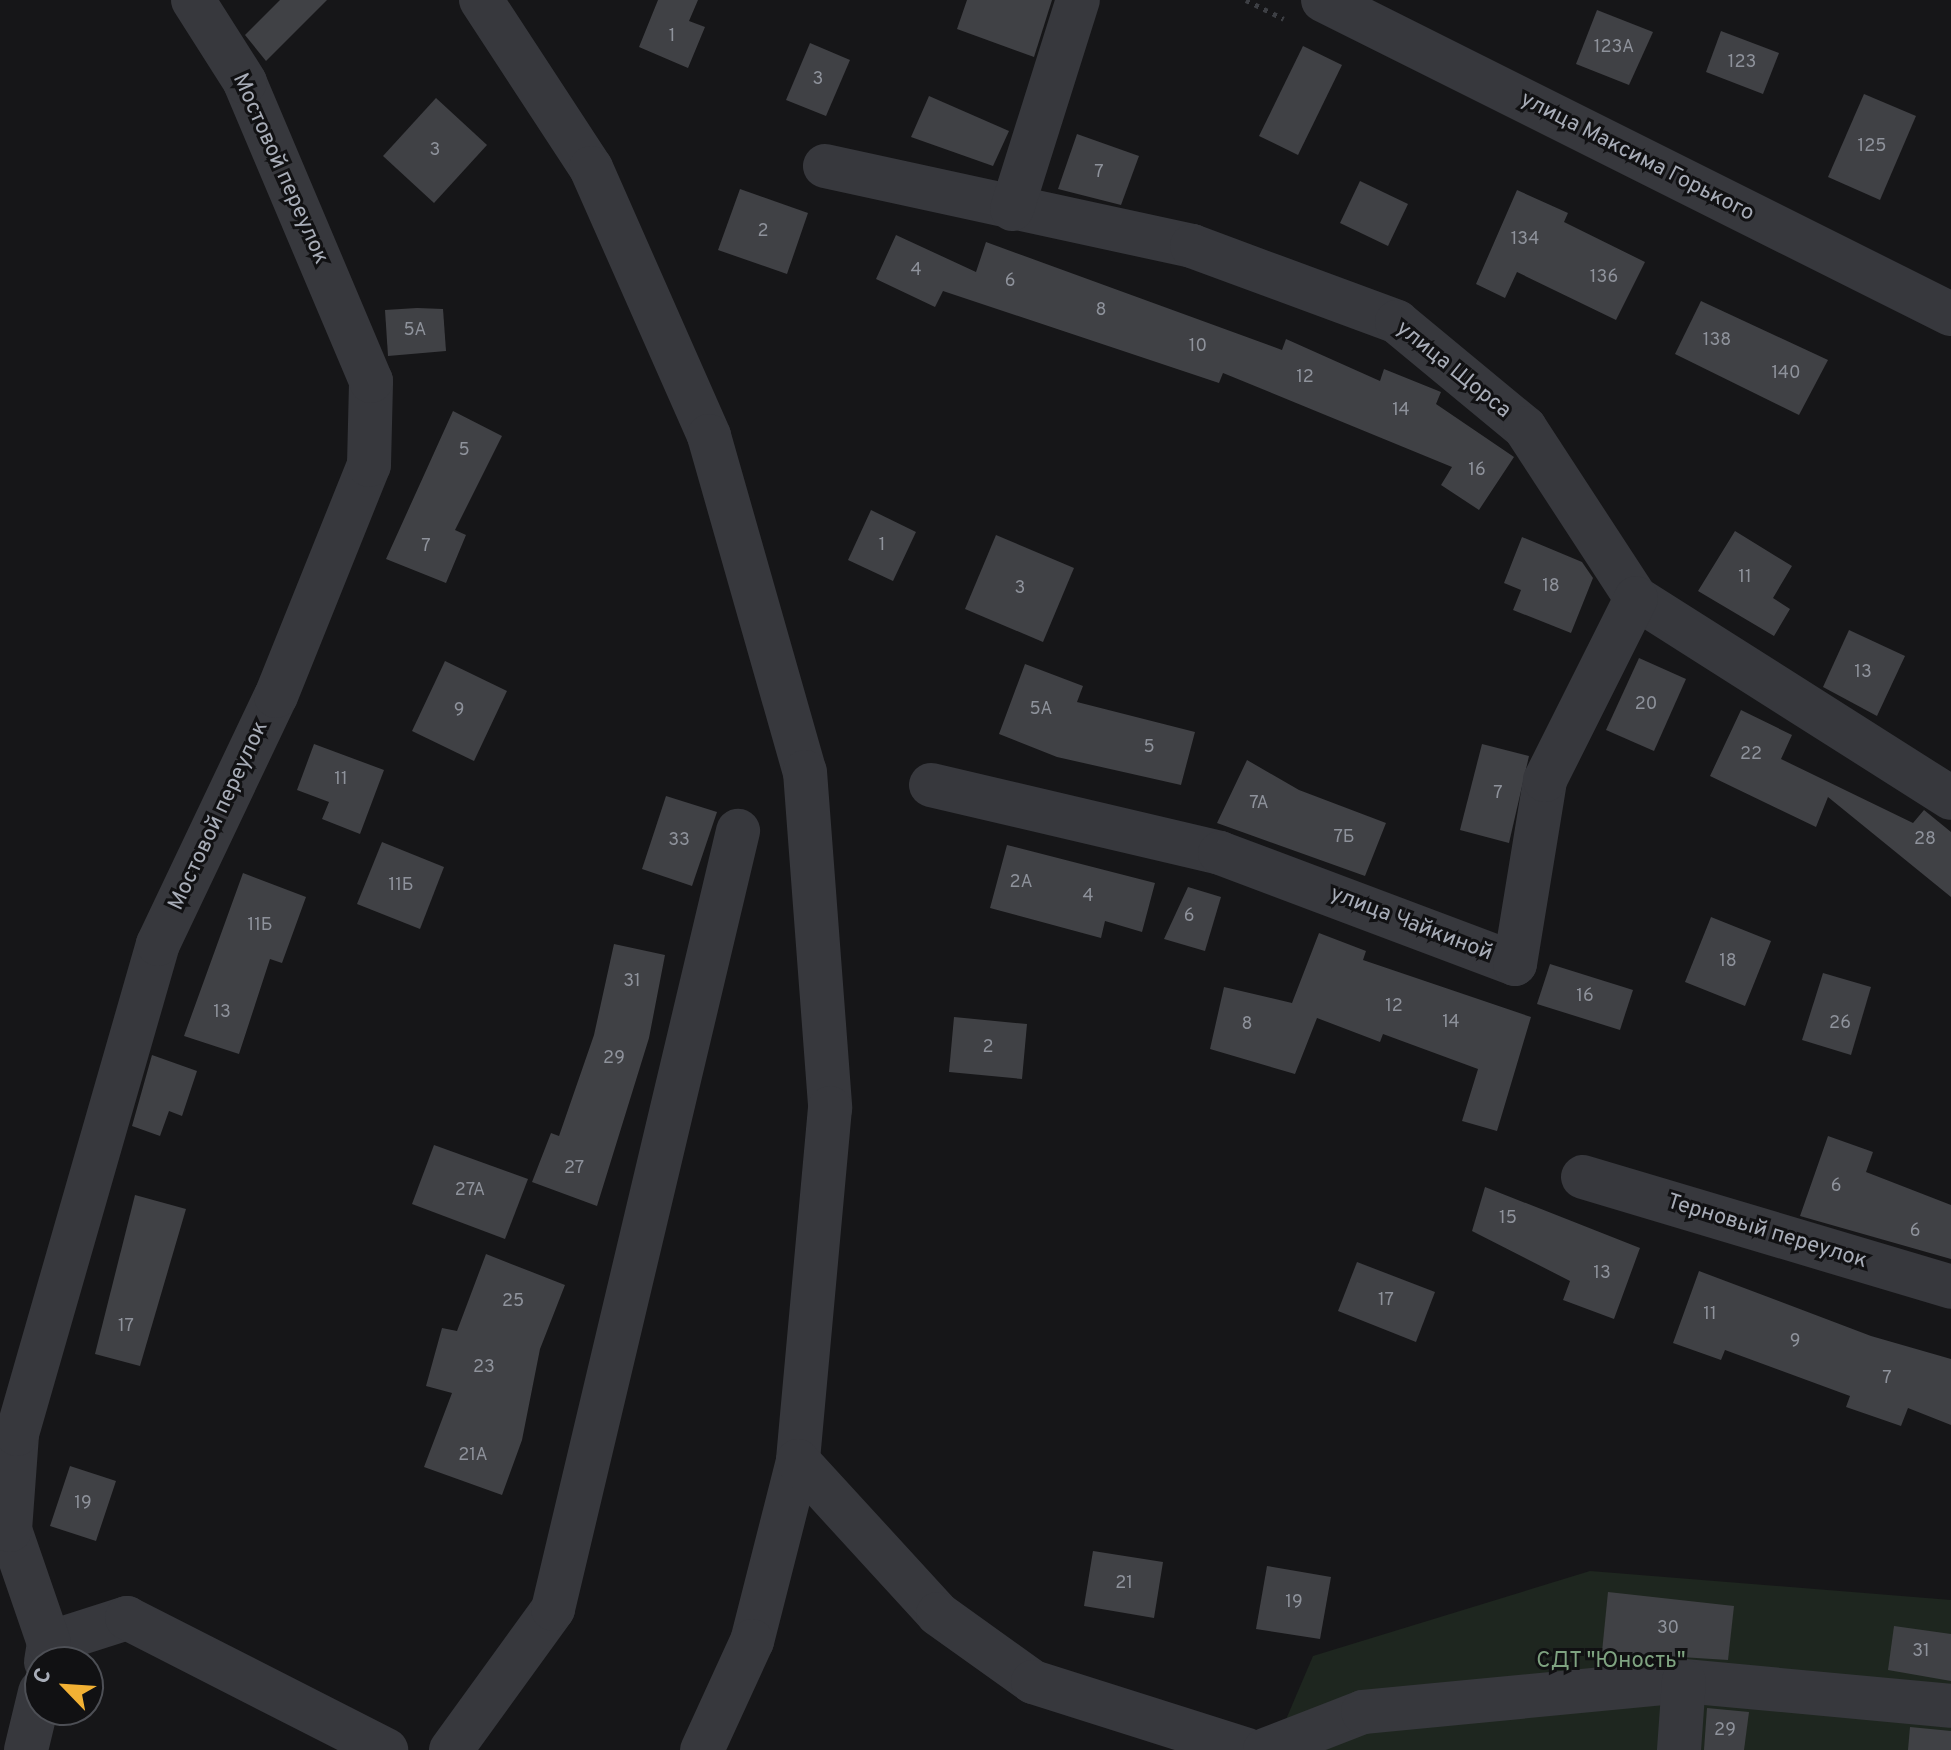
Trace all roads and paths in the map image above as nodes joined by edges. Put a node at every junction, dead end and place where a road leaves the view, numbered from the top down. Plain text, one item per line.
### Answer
1 (193, 0) edge
2 (481, 0) edge
3 (1078, 0) edge
4 (1323, 0) edge
5 (825, 166) dead end
6 (1012, 209) junction
7 (1951, 314) edge
8 (1636, 598) junction
9 (931, 785) dead end
10 (1951, 798) edge
11 (738, 831) dead end
12 (1583, 1177) dead end
13 (1951, 1287) edge
14 (798, 1461) junction
15 (45, 1646) edge
16 (61, 1646) edge
17 (1684, 1681) junction
18 (1951, 1706) edge
19 (32, 1726) edge
20 (26, 1750) edge
21 (386, 1750) edge
22 (451, 1750) edge
23 (702, 1750) edge
24 (1247, 1750) edge
25 (1265, 1750) edge
26 (1679, 1750) edge

1 - 15 street, Мостовой переулок
2 - 14 street
3 - 6 street
4 - 7 street, улица Максима Горького
5 - 6 street, улица Щорса
6 - 8 street, улица Щорса
8 - 9 street, улица Чайкиной
8 - 10 street, улица Щорса
11 - 22 street
12 - 13 street, Терновый переулок
14 - 23 street
14 - 24 street
16 - 21 street
17 - 18 street
17 - 25 street
17 - 26 street
19 - 20 street

